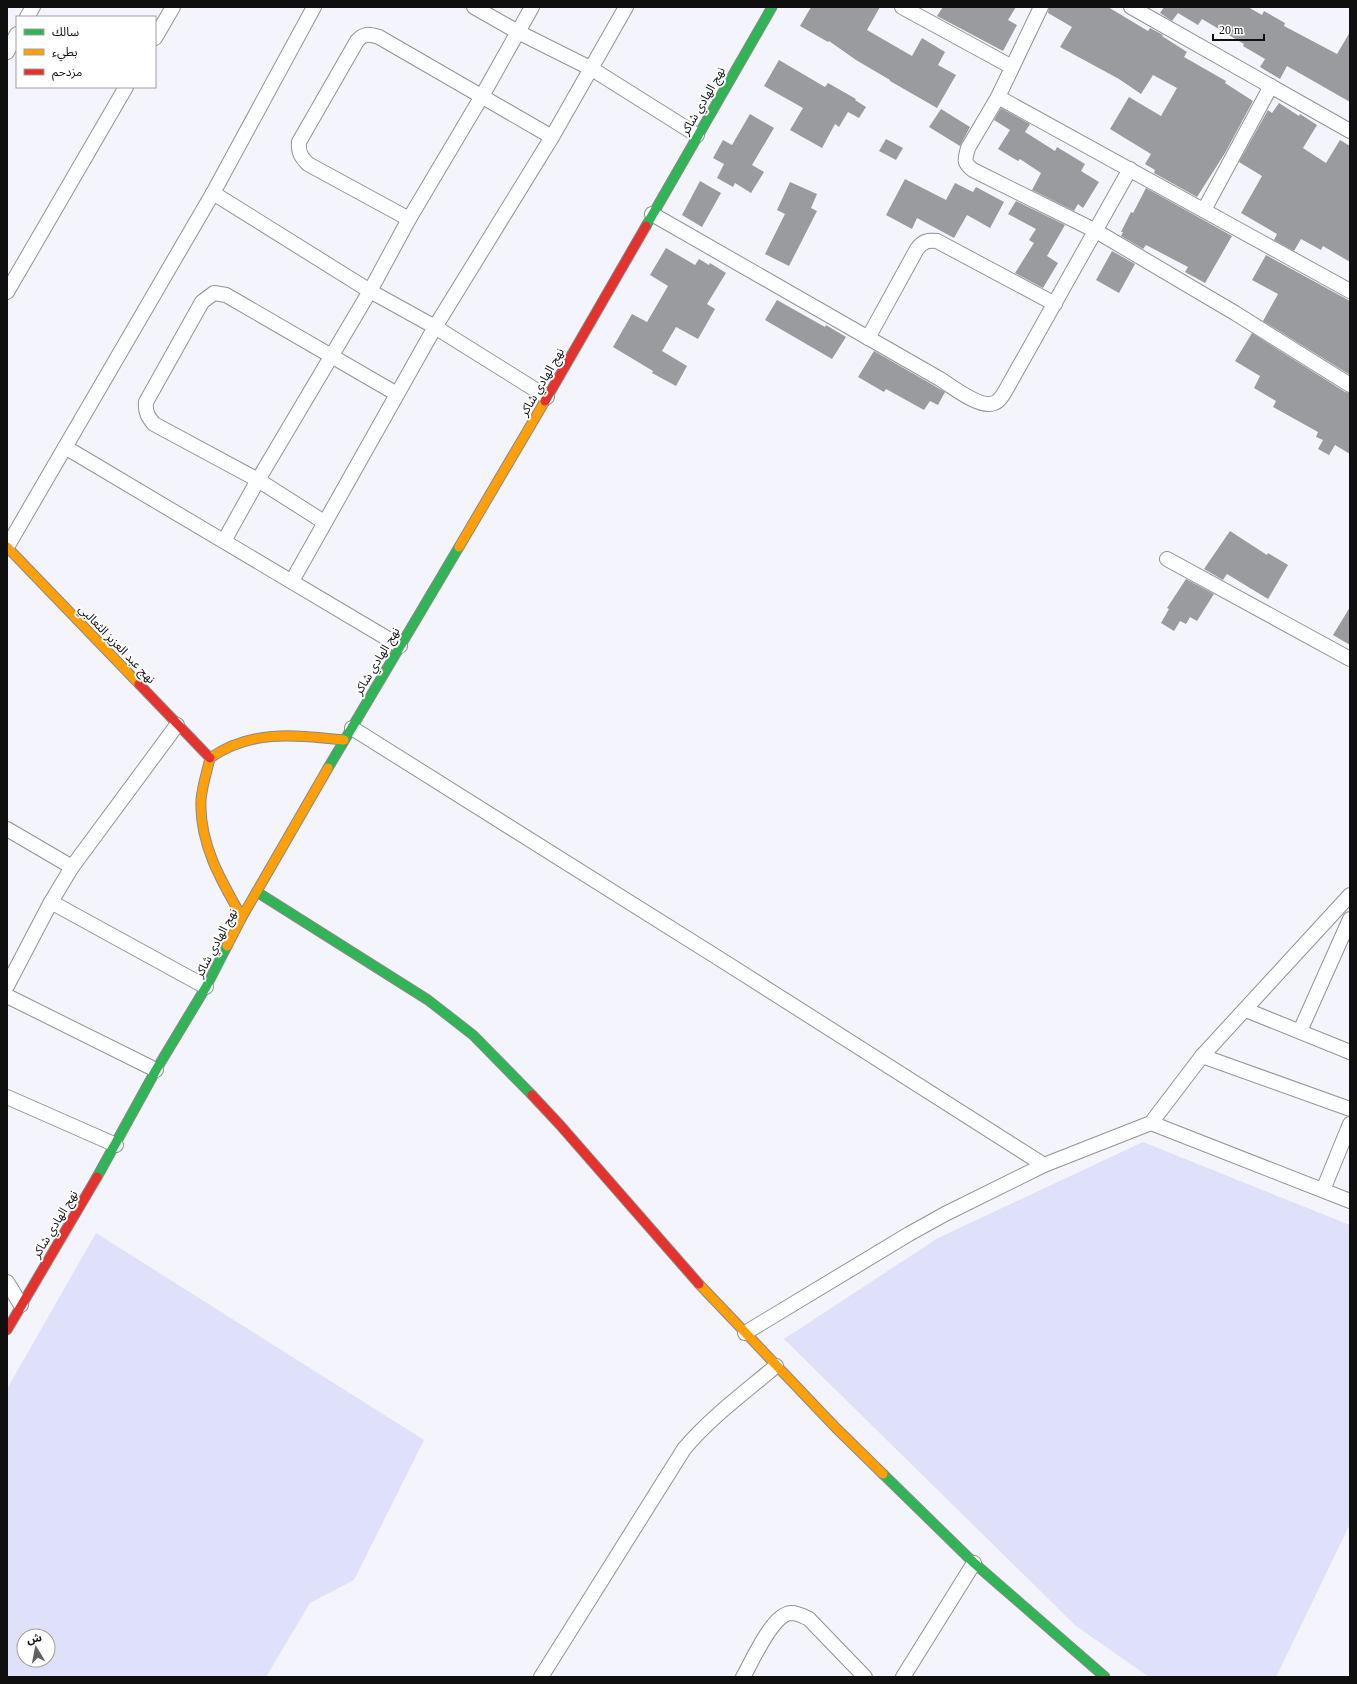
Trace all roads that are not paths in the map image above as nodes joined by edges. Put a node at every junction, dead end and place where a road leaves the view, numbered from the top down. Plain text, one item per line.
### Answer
1 (33, 7) edge
2 (173, 7) edge
3 (314, 7) edge
4 (474, 7) edge
5 (532, 7) edge
6 (772, 7) edge
7 (902, 7) edge
8 (1041, 7) edge
9 (1131, 7) edge
10 (623, 8) edge
11 (28, 16) edge
12 (518, 32) junction
13 (16, 36) edge
14 (156, 36) edge
15 (7, 52) edge
16 (1012, 67) junction
17 (592, 69) junction
18 (1271, 86) junction
19 (125, 88) edge
20 (482, 96) junction
21 (998, 97) junction
22 (1350, 131) edge
23 (697, 135) junction
24 (552, 137) junction
25 (1130, 170) junction
26 (213, 193) junction
27 (1204, 210) junction
28 (652, 214) junction
29 (410, 219) junction
30 (1096, 231) junction
31 (370, 290) junction
32 (1350, 291) edge
33 (7, 292) edge
34 (1055, 304) junction
35 (435, 327) junction
36 (868, 338) junction
37 (331, 357) junction
38 (1350, 385) edge
39 (397, 394) junction
40 (547, 397) junction
41 (65, 447) junction
42 (258, 480) junction
43 (324, 522) junction
44 (224, 541) junction
45 (7, 547) edge
46 (1167, 559) dead end
47 (292, 581) junction
48 (400, 646) junction
49 (1350, 659) edge
50 (177, 725) junction
51 (348, 734) junction
52 (210, 758) junction
53 (7, 829) edge
54 (72, 867) junction
55 (257, 892) junction
56 (1350, 895) edge
57 (51, 902) junction
58 (242, 917) junction
59 (1350, 919) edge
60 (7, 986) edge
61 (206, 987) junction
62 (7, 996) edge
63 (1246, 1010) junction
64 (1300, 1032) junction
65 (1350, 1052) edge
66 (1202, 1056) junction
67 (156, 1070) junction
68 (7, 1097) edge
69 (1350, 1109) edge
70 (1151, 1123) junction
71 (1350, 1124) edge
72 (116, 1145) junction
73 (1044, 1165) junction
74 (1323, 1190) junction
75 (1350, 1201) edge
76 (7, 1282) edge
77 (21, 1305) junction
78 (7, 1330) edge
79 (745, 1333) junction
80 (776, 1366) junction
81 (974, 1563) junction
82 (541, 1677) edge
83 (743, 1677) edge
84 (865, 1677) edge
85 (903, 1677) edge
86 (1105, 1677) edge

1 - 11 street
2 - 14 street
3 - 26 street
4 - 12 street
5 - 12 street
6 - 23 street, نهج الهادي شاكر
7 - 16 street
8 - 16 street
9 - 18 street
10 - 17 street
12 - 17 street
12 - 20 street
13 - 15 street
16 - 21 street
17 - 23 street
17 - 24 street
18 - 22 street
18 - 27 street
19 - 33 street
20 - 24 street
20 - 29 street
20 - 29 street
21 - 25 street
21 - 30 street
23 - 28 street, نهج الهادي شاكر
24 - 35 street
25 - 27 street
25 - 30 street
26 - 31 street
26 - 41 street
27 - 32 street
28 - 36 street
28 - 40 street, نهج الهادي شاكر
29 - 31 street
30 - 34 street
30 - 38 street
31 - 35 street
31 - 37 street
34 - 36 street
34 - 36 street
35 - 39 street
35 - 40 street
37 - 39 street
37 - 42 street
37 - 42 street
39 - 43 street
40 - 48 street, نهج الهادي شاكر
41 - 44 street
41 - 45 street
42 - 43 street
42 - 44 street
43 - 47 street
44 - 47 street
45 - 50 street, نهج عبد العزيز الثعالبي
46 - 49 street
47 - 48 street
48 - 51 street, نهج الهادي شاكر
50 - 52 street, نهج عبد العزيز الثعالبي
50 - 54 street
51 - 52 street
51 - 55 street, نهج الهادي شاكر
51 - 73 street
52 - 58 street
53 - 54 street
54 - 57 street
55 - 58 street, نهج الهادي شاكر
55 - 79 street
56 - 63 street
57 - 60 street
57 - 61 street
58 - 61 street, نهج الهادي شاكر
59 - 64 street
61 - 67 street, نهج الهادي شاكر
62 - 67 street
63 - 64 street
63 - 66 street
64 - 65 street
66 - 69 street
66 - 70 street
67 - 72 street, نهج الهادي شاكر
68 - 72 street
70 - 73 street
70 - 74 street
71 - 74 street
72 - 77 street, نهج الهادي شاكر
73 - 79 street
74 - 75 street
76 - 77 street
77 - 78 street, نهج الهادي شاكر
79 - 80 street
80 - 81 street
80 - 82 street
81 - 85 street
81 - 86 street
83 - 84 street

